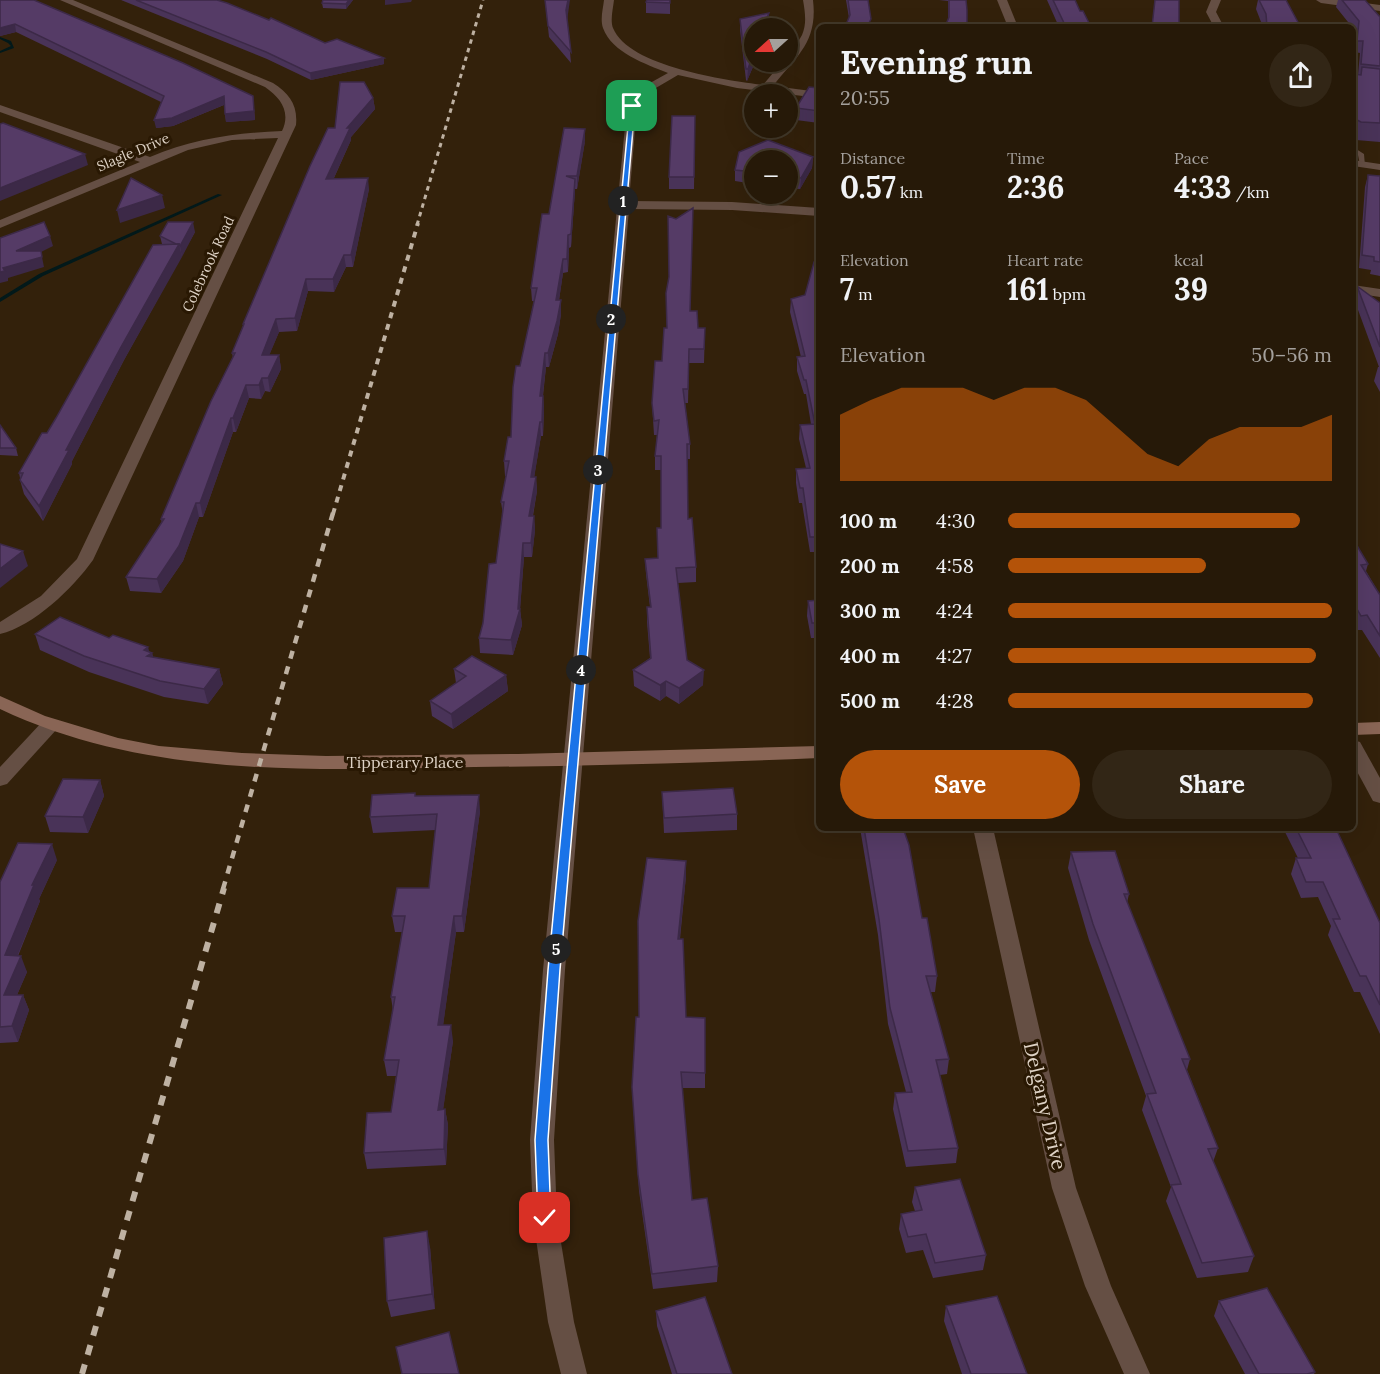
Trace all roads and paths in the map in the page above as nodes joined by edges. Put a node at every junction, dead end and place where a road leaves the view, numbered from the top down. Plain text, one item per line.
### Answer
1 (65, 0) edge
2 (609, 0) edge
3 (808, 0) edge
4 (1002, 0) edge
5 (1216, 0) edge
6 (1321, 0) edge
7 (1380, 8) edge
8 (1012, 24) edge
9 (1217, 24) edge
10 (798, 48) edge
11 (677, 72) junction
12 (778, 72) edge
13 (769, 84) edge
14 (744, 85) edge
15 (798, 92) edge
16 (816, 94) edge
17 (0, 108) edge
18 (285, 134) junction
19 (1356, 151) edge
20 (149, 161) junction
21 (1358, 164) edge
22 (1380, 167) edge
23 (622, 205) junction
24 (816, 212) edge
25 (0, 224) edge
26 (1356, 289) edge
27 (1380, 293) edge
28 (0, 629) edge
29 (0, 702) edge
30 (50, 725) junction
31 (1380, 728) edge
32 (1356, 729) edge
33 (816, 752) edge
34 (1356, 752) edge
35 (573, 760) junction
36 (0, 779) edge
37 (1380, 796) edge
38 (984, 831) edge
39 (574, 1374) edge
40 (1137, 1374) edge

1 - 18 street, Colebrook Road
2 - 11 street
3 - 10 street
4 - 8 street
5 - 9 street
6 - 7 street
11 - 14 street
11 - 23 street
12 - 13 street
15 - 16 street
17 - 20 street
18 - 20 street, Slagle Drive
18 - 28 street, Colebrook Road
19 - 21 lane
20 - 25 street, Slagle Drive
21 - 22 street
23 - 24 street
23 - 35 street
26 - 27 street
29 - 30 street, Tipperary Place
30 - 35 street, Tipperary Place
30 - 36 street
31 - 32 street
33 - 35 street, Tipperary Place
34 - 37 street
35 - 39 street
38 - 40 street, Delgany Drive

